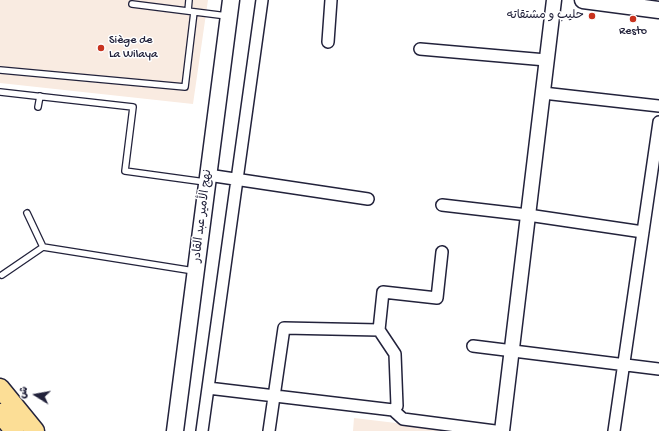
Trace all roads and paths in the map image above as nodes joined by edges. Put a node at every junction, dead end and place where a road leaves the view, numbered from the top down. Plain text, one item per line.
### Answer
1 (189, 0) edge
2 (262, 0) edge
3 (331, 0) edge
4 (554, 0) edge
5 (583, 0) edge
6 (132, 4) dead end
7 (232, 6) edge
8 (659, 10) edge
9 (191, 12) junction
10 (328, 42) dead end
11 (420, 49) dead end
12 (546, 60) junction
13 (0, 70) edge
14 (0, 92) edge
15 (543, 93) junction
16 (40, 96) junction
17 (659, 106) edge
18 (38, 107) dead end
19 (659, 122) edge
20 (237, 178) junction
21 (208, 179) junction
22 (368, 199) dead end
23 (442, 205) dead end
24 (27, 213) dead end
25 (528, 215) junction
26 (643, 232) junction
27 (43, 247) junction
28 (442, 252) dead end
29 (196, 271) junction
30 (2, 275) dead end
31 (379, 330) junction
32 (473, 346) dead end
33 (512, 350) junction
34 (624, 365) junction
35 (659, 369) edge
36 (0, 388) edge
37 (208, 388) junction
38 (274, 396) junction
39 (393, 410) junction
40 (0, 413) edge
41 (14, 431) edge
42 (35, 431) edge
43 (175, 431) edge
44 (202, 431) edge
45 (269, 431) edge
46 (495, 431) edge
47 (502, 431) edge
48 (614, 431) edge

1 - 9 lane
2 - 20 street
3 - 10 street
4 - 12 street
5 - 8 main road
6 - 9 lane
7 - 9 lane
7 - 21 main road, نهج الأمير عبد القادر
9 - 13 lane
11 - 12 street
12 - 15 street
14 - 16 lane
15 - 17 street
15 - 25 street
16 - 18 lane
16 - 21 lane
19 - 26 street
20 - 21 street
20 - 22 street
20 - 37 street
21 - 29 main road, نهج الأمير عبد القادر
23 - 25 street
24 - 27 lane
25 - 26 street
25 - 33 street
26 - 34 street
27 - 29 lane
27 - 30 lane
28 - 31 street
29 - 43 main road, نهج الأمير عبد القادر
31 - 38 street
31 - 39 street
32 - 33 street
33 - 34 street
33 - 47 street
34 - 35 street
34 - 48 street
36 - 42 main road
37 - 38 street
37 - 44 street
38 - 39 street
38 - 45 street
39 - 46 street
40 - 41 main road

